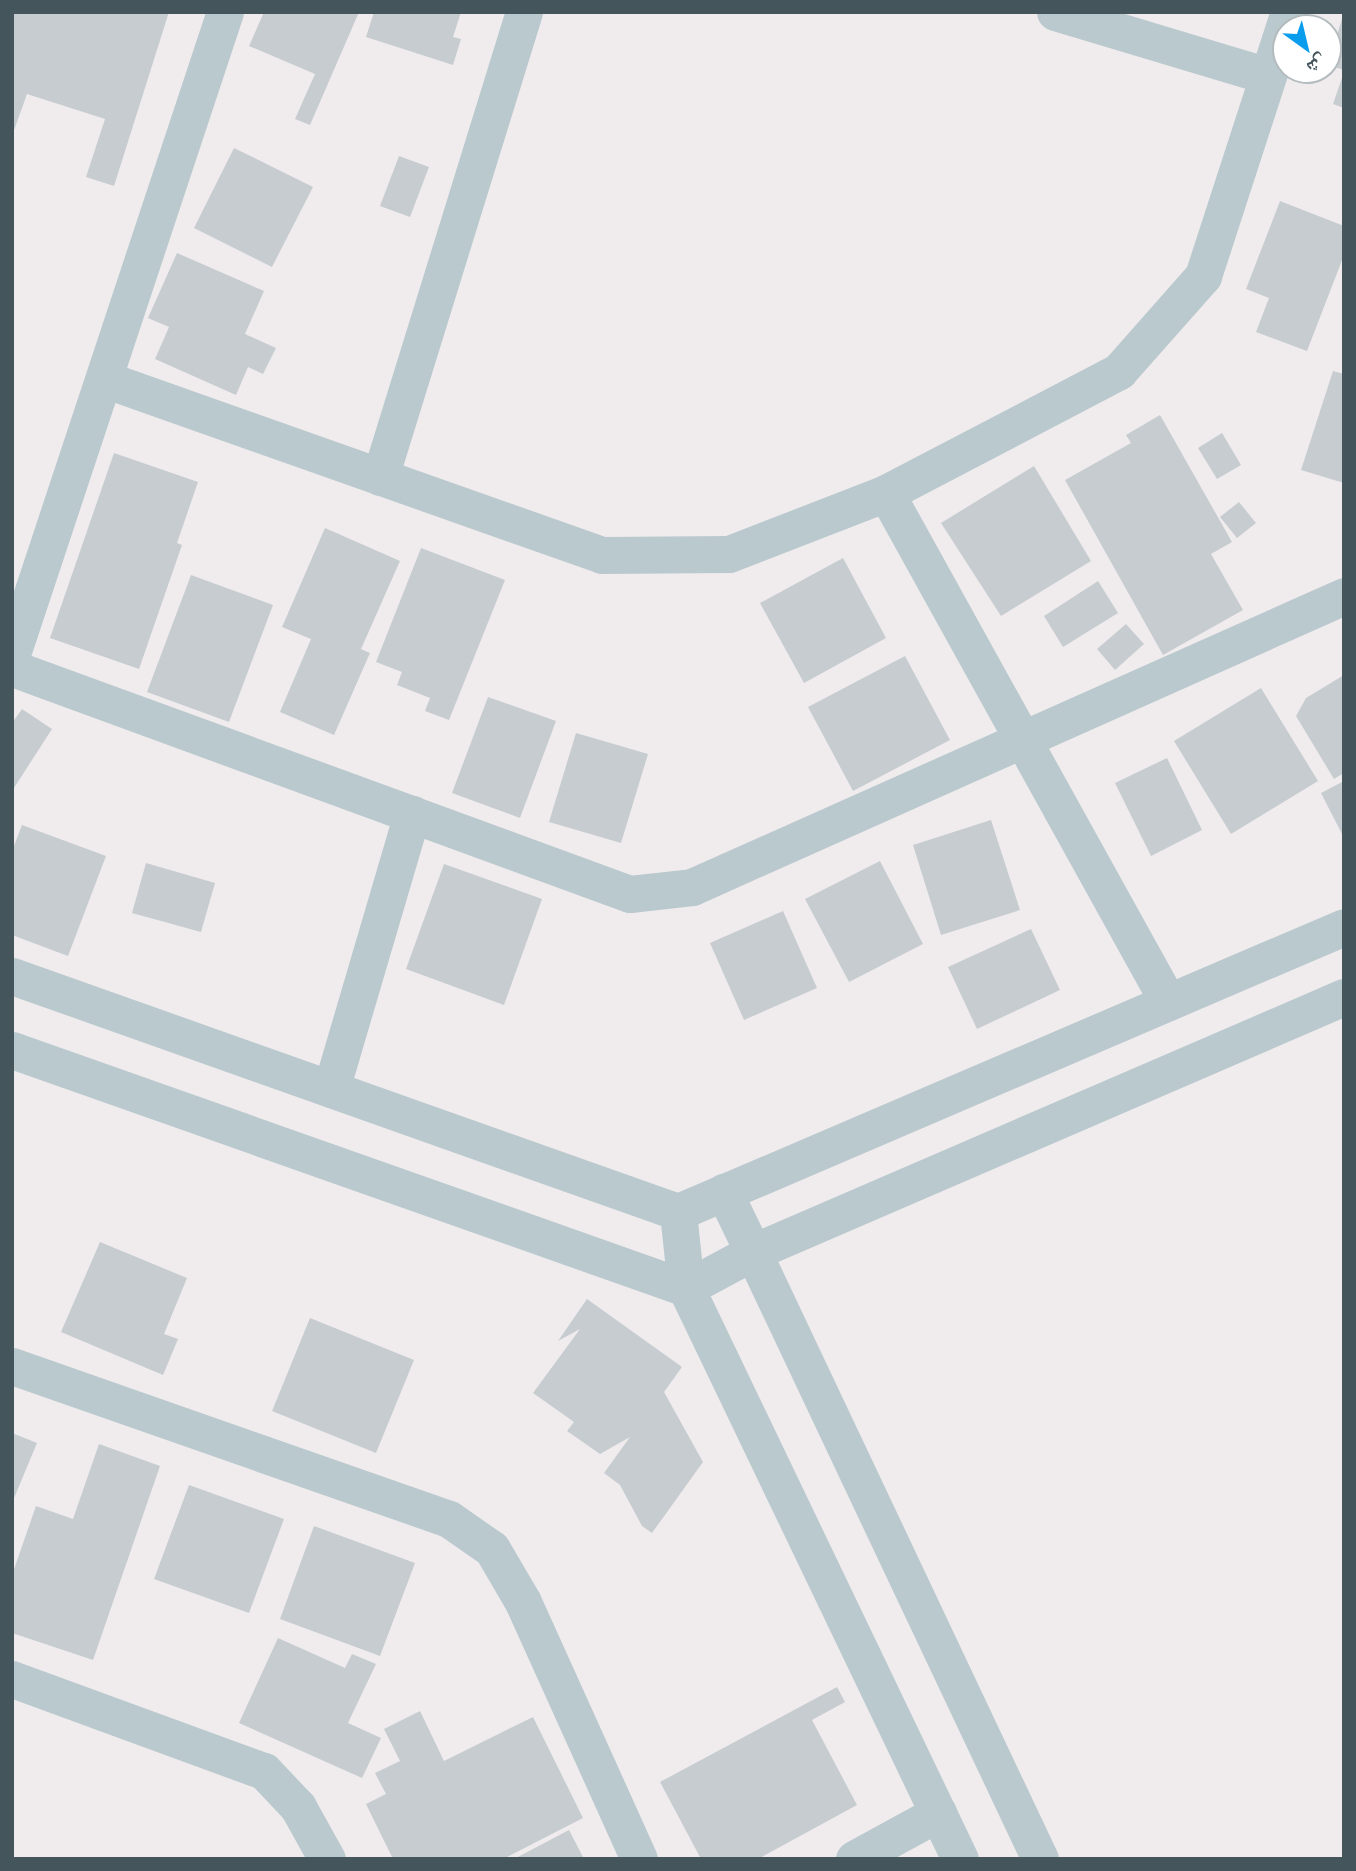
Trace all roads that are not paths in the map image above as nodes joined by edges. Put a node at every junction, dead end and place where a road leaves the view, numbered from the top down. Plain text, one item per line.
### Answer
1 (225, 12) edge
2 (524, 12) edge
3 (1055, 12) edge
4 (1289, 12) edge
5 (1268, 76) junction
6 (104, 379) junction
7 (380, 477) junction
8 (886, 493) junction
9 (1344, 596) edge
10 (12, 654) edge
11 (12, 668) edge
12 (1021, 739) junction
13 (412, 814) junction
14 (1344, 927) edge
15 (12, 976) edge
16 (1344, 997) edge
17 (1168, 1002) junction
18 (12, 1050) edge
19 (331, 1090) junction
20 (724, 1192) junction
21 (678, 1212) junction
22 (753, 1252) junction
23 (686, 1288) junction
24 (12, 1366) edge
25 (12, 1679) edge
26 (938, 1813) junction
27 (327, 1859) edge
28 (639, 1859) edge
29 (854, 1859) edge
30 (960, 1859) edge
31 (1040, 1859) edge

1 - 6 street
2 - 7 street
3 - 5 street
4 - 5 street
5 - 8 street
6 - 7 street
6 - 10 street
7 - 8 street
8 - 12 street
9 - 12 street
11 - 13 street
12 - 13 street
12 - 17 street
13 - 19 street
14 - 17 street
15 - 19 street
16 - 22 street
17 - 20 street
18 - 23 street
19 - 21 street
20 - 21 street
20 - 22 street
21 - 23 street
22 - 23 street
22 - 31 street
23 - 26 street
24 - 28 street
25 - 27 street
26 - 29 street
26 - 30 street

